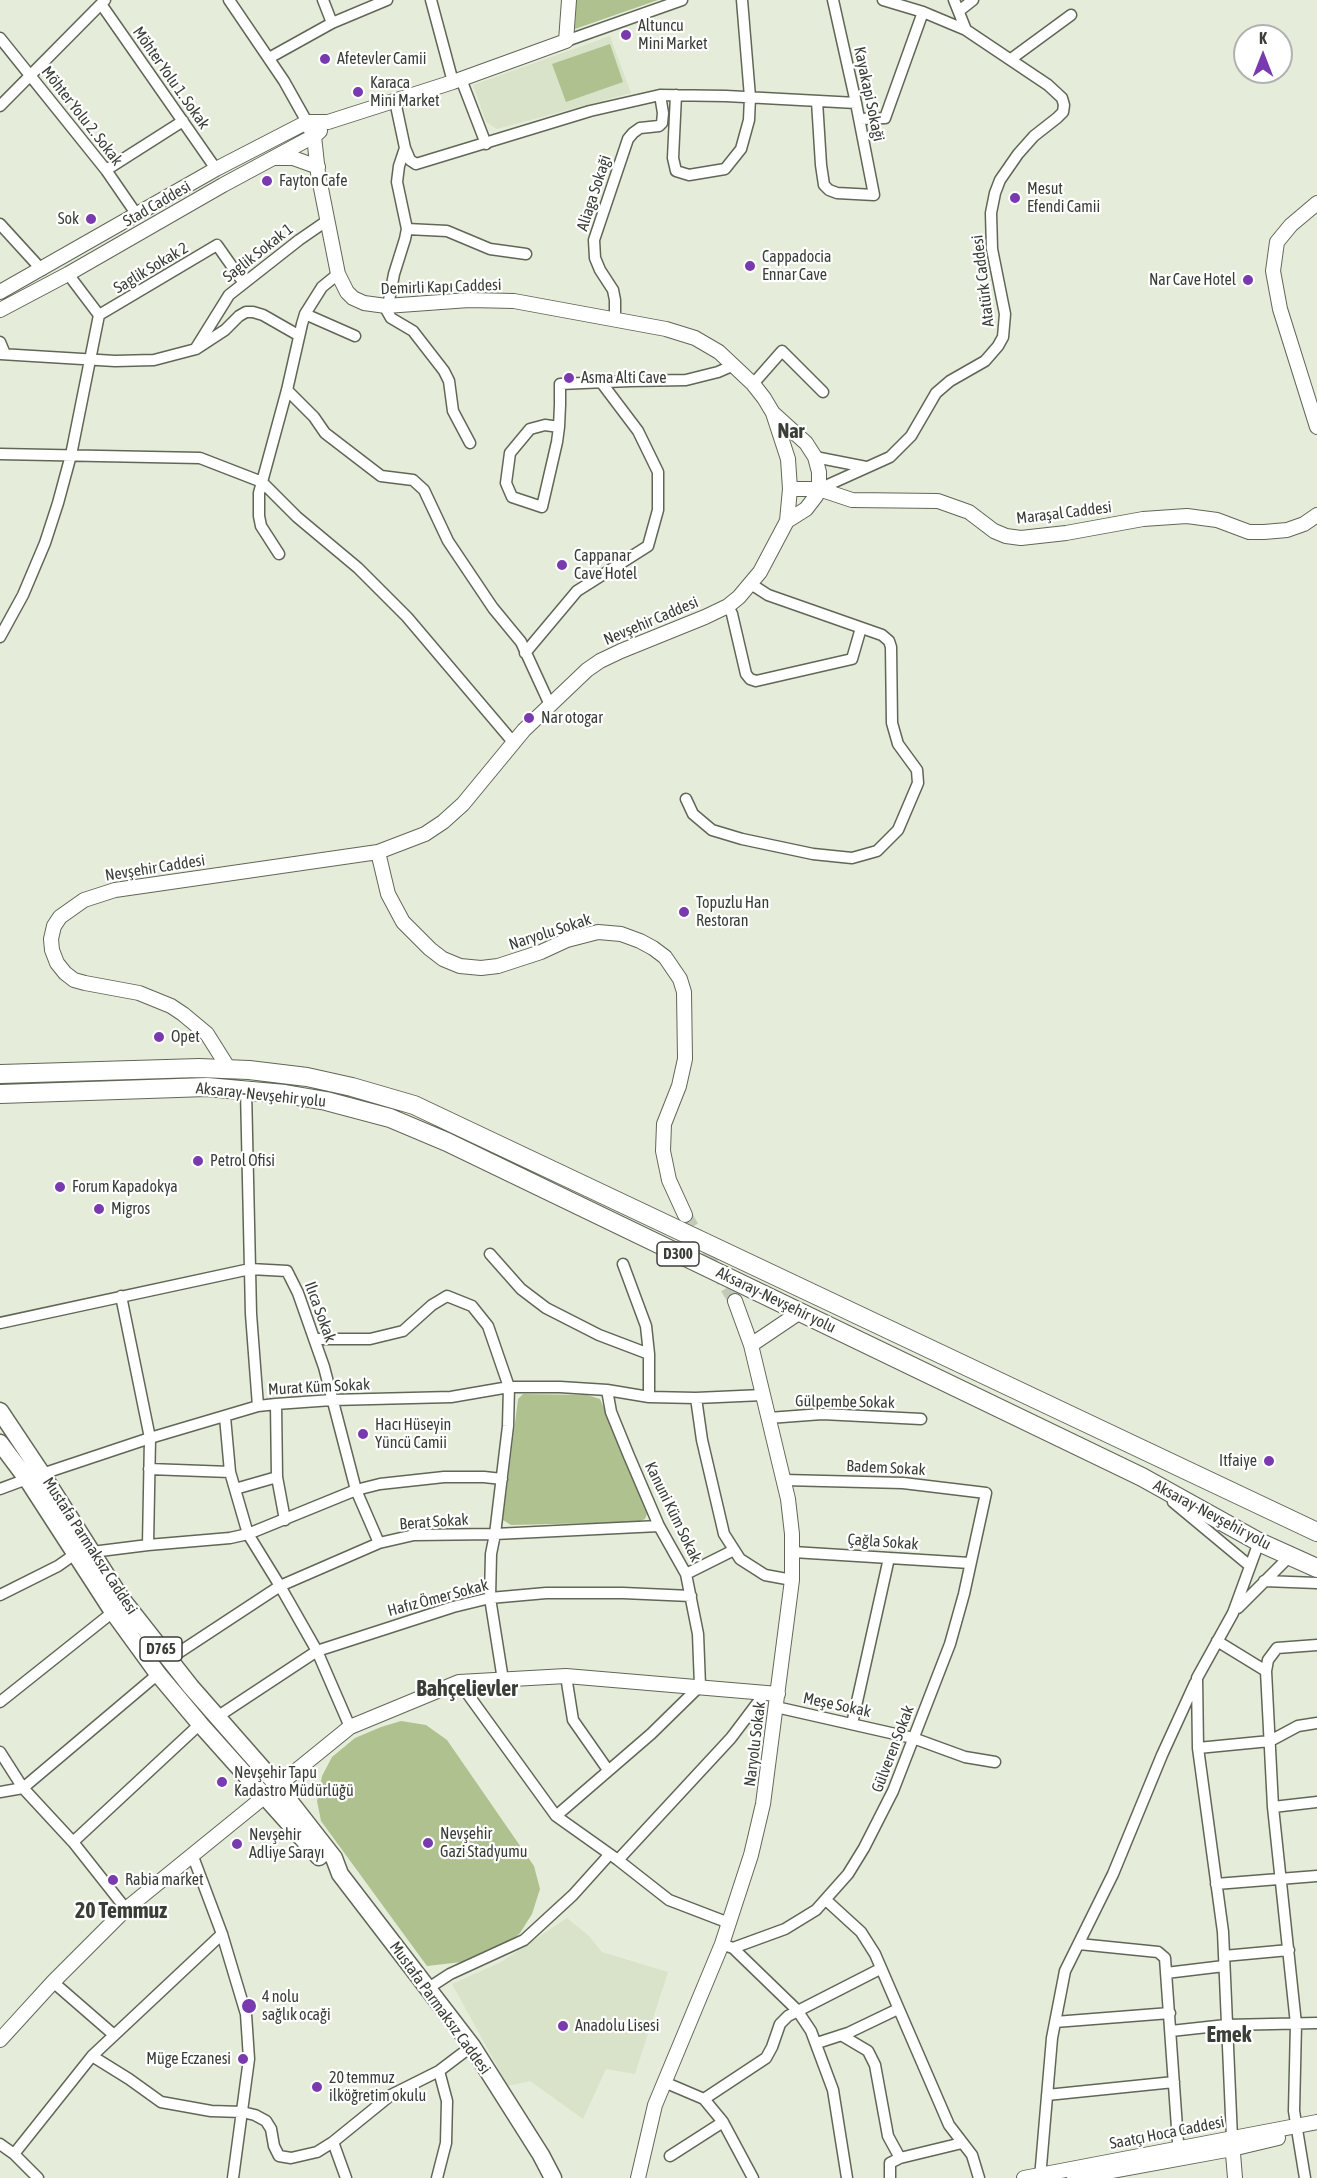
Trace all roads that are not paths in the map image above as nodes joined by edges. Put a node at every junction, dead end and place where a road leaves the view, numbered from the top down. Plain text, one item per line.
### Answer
1 (229, 0) edge
2 (323, 0) edge
3 (387, 0) edge
4 (431, 0) edge
5 (568, 0) edge
6 (682, 0) edge
7 (742, 0) edge
8 (833, 0) edge
9 (883, 0) edge
10 (954, 0) edge
11 (973, 0) edge
12 (103, 2) edge
13 (959, 11) junction
14 (923, 12) junction
15 (1071, 15) dead end
16 (332, 23) junction
17 (966, 30) junction
18 (0, 38) edge
19 (566, 41) junction
20 (269, 58) junction
21 (1011, 60) junction
22 (30, 75) junction
23 (457, 80) junction
24 (660, 95) junction
25 (676, 95) junction
26 (750, 97) junction
27 (395, 101) junction
28 (817, 101) junction
29 (856, 103) junction
30 (0, 106) edge
31 (860, 119) junction
32 (183, 121) junction
33 (307, 122) junction
34 (328, 122) junction
35 (314, 136) junction
36 (486, 144) junction
37 (405, 148) junction
38 (273, 158) junction
39 (318, 167) junction
40 (216, 169) junction
41 (106, 170) junction
42 (1317, 203) edge
43 (137, 215) junction
44 (328, 220) junction
45 (0, 224) edge
46 (407, 229) junction
47 (526, 254) dead end
48 (42, 270) junction
49 (68, 274) junction
50 (338, 274) junction
51 (243, 282) junction
52 (0, 292) edge
53 (386, 306) junction
54 (0, 310) edge
55 (305, 314) junction
56 (99, 315) junction
57 (615, 320) junction
58 (298, 335) junction
59 (355, 336) dead end
60 (0, 342) edge
61 (196, 349) junction
62 (3, 354) edge
63 (90, 360) junction
64 (734, 365) junction
65 (601, 382) junction
66 (753, 384) junction
67 (287, 390) junction
68 (823, 392) dead end
69 (772, 413) junction
70 (559, 427) junction
71 (1317, 427) edge
72 (470, 443) dead end
73 (0, 454) edge
74 (71, 455) junction
75 (815, 457) junction
76 (788, 459) junction
77 (866, 467) junction
78 (262, 482) junction
79 (790, 489) junction
80 (819, 489) junction
81 (1317, 515) edge
82 (787, 521) junction
83 (279, 554) dead end
84 (751, 584) junction
85 (728, 606) junction
86 (861, 628) junction
87 (0, 637) edge
88 (525, 652) junction
89 (550, 705) junction
90 (513, 742) junction
91 (686, 799) dead end
92 (378, 852) junction
93 (229, 1069) junction
94 (0, 1074) edge
95 (246, 1090) junction
96 (0, 1094) edge
97 (685, 1215) tunnel mouth
98 (490, 1254) dead end
99 (623, 1264) dead end
100 (250, 1269) junction
101 (122, 1296) junction
102 (735, 1301) tunnel mouth
103 (800, 1312) junction
104 (0, 1323) edge
105 (314, 1339) junction
106 (751, 1345) junction
107 (649, 1354) junction
108 (509, 1387) junction
109 (607, 1390) junction
110 (763, 1395) junction
111 (650, 1397) junction
112 (696, 1398) junction
113 (332, 1400) junction
114 (276, 1404) junction
115 (258, 1406) junction
116 (0, 1411) edge
117 (225, 1416) junction
118 (769, 1418) junction
119 (921, 1419) dead end
120 (150, 1438) junction
121 (0, 1443) edge
122 (149, 1469) junction
123 (230, 1472) junction
124 (35, 1476) junction
125 (277, 1477) junction
126 (1142, 1477) junction
127 (502, 1479) junction
128 (784, 1480) junction
129 (0, 1489) edge
130 (235, 1489) junction
131 (356, 1490) junction
132 (986, 1494) joint
133 (1273, 1512) junction
134 (285, 1520) junction
135 (659, 1526) junction
136 (1311, 1529) edge
137 (248, 1534) junction
138 (495, 1534) junction
139 (1259, 1542) junction
140 (379, 1543) junction
141 (148, 1545) junction
142 (734, 1550) junction
143 (793, 1552) junction
144 (83, 1553) junction
145 (1290, 1556) junction
146 (889, 1558) junction
147 (970, 1563) junction
148 (1250, 1566) junction
149 (1317, 1568) edge
150 (686, 1574) junction
151 (792, 1580) junction
152 (1264, 1581) junction
153 (1317, 1583) edge
154 (280, 1586) junction
155 (0, 1595) edge
156 (691, 1596) junction
157 (490, 1598) junction
158 (113, 1612) junction
159 (1233, 1613) junction
160 (1217, 1641) junction
161 (1317, 1645) edge
162 (316, 1651) junction
163 (169, 1659) junction
164 (1266, 1671) junction
165 (158, 1674) junction
166 (566, 1676) junction
167 (1197, 1678) junction
168 (503, 1680) junction
169 (459, 1682) junction
170 (700, 1686) junction
171 (773, 1698) junction
172 (0, 1702) edge
173 (217, 1717) junction
174 (200, 1724) junction
175 (852, 1724) junction
176 (1317, 1724) edge
177 (350, 1727) junction
178 (913, 1738) junction
179 (1270, 1741) junction
180 (1198, 1748) junction
181 (0, 1752) edge
182 (995, 1762) dead end
183 (608, 1770) junction
184 (23, 1788) junction
185 (271, 1790) junction
186 (0, 1792) edge
187 (1317, 1802) edge
188 (1273, 1807) junction
189 (556, 1816) junction
190 (73, 1842) junction
191 (192, 1854) junction
192 (614, 1858) junction
193 (1317, 1876) edge
194 (1282, 1878) junction
195 (1216, 1884) junction
196 (826, 1900) junction
197 (126, 1909) junction
198 (729, 1923) junction
199 (222, 1934) junction
200 (1078, 1944) junction
201 (728, 1946) junction
202 (1288, 1950) junction
203 (1224, 1961) junction
204 (880, 1969) junction
205 (1166, 1973) junction
206 (53, 1982) junction
207 (427, 1989) junction
208 (898, 2009) junction
209 (797, 2010) junction
210 (1170, 2013) junction
211 (1055, 2022) junction
212 (1317, 2023) edge
213 (1296, 2024) junction
214 (1226, 2025) junction
215 (1171, 2031) junction
216 (114, 2035) junction
217 (841, 2035) junction
218 (0, 2040) edge
219 (817, 2043) junction
220 (472, 2046) junction
221 (92, 2056) junction
222 (439, 2071) junction
223 (664, 2082) junction
224 (1174, 2082) junction
225 (1047, 2095) junction
226 (704, 2099) junction
227 (242, 2112) junction
228 (723, 2122) junction
229 (1317, 2122) edge
230 (1297, 2129) junction
231 (1317, 2131) edge
232 (333, 2142) junction
233 (962, 2143) junction
234 (1232, 2143) junction
235 (0, 2144) edge
236 (1179, 2153) junction
237 (14, 2154) junction
238 (670, 2156) dead end
239 (900, 2158) junction
240 (1040, 2176) edge
241 (38, 2178) edge
242 (233, 2178) edge
243 (346, 2178) edge
244 (437, 2178) edge
245 (553, 2178) edge
246 (638, 2178) edge
247 (753, 2178) edge
248 (847, 2178) edge
249 (890, 2178) edge
250 (979, 2178) edge
251 (1024, 2178) edge
252 (1074, 2178) edge
253 (1235, 2178) edge
254 (1305, 2178) edge

1 - 20 street
2 - 16 street
3 - 16 street
4 - 23 street
5 - 19 street
6 - 19 street, Stad Caddesi
7 - 26 street
8 - 29 street, Kayakapi Sokaği
9 - 14 street
10 - 13 street
11 - 13 street
12 - 22 street
12 - 32 street, Möhter Yolu 1. Sokak
13 - 17 street
14 - 17 street
14 - 31 street
15 - 21 street
16 - 20 street
17 - 21 street, Atatürk Caddesi
18 - 22 street, Möhter Yolu 2. Sokak
19 - 23 street, Stad Caddesi
20 - 33 street
21 - 77 street, Atatürk Caddesi
22 - 30 street
22 - 41 street, Möhter Yolu 2. Sokak
23 - 27 street, Stad Caddesi
23 - 36 street
24 - 25 street
24 - 36 street
24 - 57 street, Aliaga Sokaği
25 - 26 street
25 - 26 street
26 - 28 street
27 - 34 street, Stad Caddesi
27 - 37 street
28 - 29 street
28 - 31 street, Kayakapi Sokaği
29 - 31 street, Kayakapi Sokaği
32 - 40 street, Möhter Yolu 1. Sokak
32 - 41 street
33 - 34 street, Stad Caddesi
33 - 35 street, Demirli Kapı Caddesi
33 - 40 street, Stad Caddesi
34 - 35 street, Stad Caddesi
35 - 38 street, Stad Caddesi
35 - 39 street, Demirli Kapı Caddesi
36 - 37 street
37 - 46 street
38 - 39 street
38 - 49 street, Stad Caddesi
39 - 44 street, Demirli Kapı Caddesi
40 - 43 street, Stad Caddesi
41 - 43 street, Möhter Yolu 2. Sokak
42 - 71 street
43 - 48 street, Stad Caddesi
44 - 50 street, Demirli Kapı Caddesi
44 - 51 street, Saglik Sokak 1
45 - 48 street
46 - 47 street
46 - 53 street
48 - 52 street, Stad Caddesi
49 - 54 street, Stad Caddesi
49 - 56 street
50 - 53 street, Demirli Kapı Caddesi
50 - 55 street
51 - 56 street, Saglik Sokak 2
51 - 61 street, Saglik Sokak 1
53 - 57 street, Demirli Kapı Caddesi
53 - 72 street
55 - 58 street
55 - 59 street
56 - 63 street
57 - 64 street, Demirli Kapı Caddesi
58 - 61 street
58 - 67 street
60 - 62 street
61 - 63 street
62 - 63 street
63 - 74 street
64 - 65 street
64 - 66 street, Demirli Kapı Caddesi
65 - 70 street
65 - 88 street
66 - 68 street
66 - 69 street, Demirli Kapı Caddesi
67 - 78 street
67 - 88 street
69 - 75 street, Demirli Kapı Caddesi
69 - 76 street, Demirli Kapı Caddesi
70 - 70 street
73 - 74 street
74 - 78 street
74 - 87 street
75 - 76 street
75 - 77 street
75 - 80 street
76 - 79 street, Demirli Kapı Caddesi
77 - 80 street, Atatürk Caddesi
78 - 83 street
78 - 90 street
79 - 80 street, Maraşal Caddesi
79 - 82 street, Nevşehir Caddesi
80 - 81 street, Maraşal Caddesi
80 - 82 street, Nevşehir Caddesi
82 - 84 street, Nevşehir Caddesi
84 - 85 street, Nevşehir Caddesi
84 - 86 street
85 - 86 street
85 - 89 street, Nevşehir Caddesi
86 - 91 street
88 - 89 street
89 - 90 street, Nevşehir Caddesi
90 - 92 street, Nevşehir Caddesi
92 - 93 street, Nevşehir Caddesi
92 - 97 street, Naryolu Sokak
93 - 94 highway, Aksaray-Nevşehir yolu / D300
93 - 133 highway, Aksaray-Nevşehir yolu / D300
95 - 96 highway, Aksaray-Nevşehir yolu / D300
95 - 100 street
95 - 103 highway, Aksaray-Nevşehir yolu / D300
98 - 107 street
99 - 107 street
100 - 101 street
100 - 105 street, Ilıca Sokak
100 - 115 street
101 - 104 street
101 - 120 street
102 - 106 street, Naryolu Sokak
103 - 106 street
103 - 126 highway, Aksaray-Nevşehir yolu / D300
105 - 108 street
105 - 113 street, Ilıca Sokak
106 - 110 street, Naryolu Sokak
107 - 111 street
108 - 109 street, Murat Küm Sokak
108 - 113 street, Murat Küm Sokak
108 - 127 street
109 - 111 street, Murat Küm Sokak
109 - 135 street, Kanuni Küm Sokak
110 - 112 street, Murat Küm Sokak
110 - 118 street, Naryolu Sokak
111 - 112 street, Murat Küm Sokak
112 - 142 street
113 - 114 street, Murat Küm Sokak
113 - 131 street, Ilıca Sokak
114 - 115 street, Murat Küm Sokak
114 - 125 street
115 - 117 street, Murat Küm Sokak
116 - 124 main road, Mustafa Parmaksız Caddesi / D765
117 - 120 street, Murat Küm Sokak
117 - 123 street
118 - 119 street, Gülpembe Sokak
118 - 128 street, Naryolu Sokak
120 - 122 street
120 - 124 street, Murat Küm Sokak
121 - 124 main road, Mustafa Parmaksız Caddesi / D765
122 - 123 street
122 - 141 street
123 - 130 street
124 - 129 street, Murat Küm Sokak
124 - 144 main road, Mustafa Parmaksız Caddesi / D765
125 - 130 street
125 - 134 street
126 - 139 highway, Aksaray-Nevşehir yolu / D300
126 - 148 street
127 - 131 street
127 - 138 street
128 - 132 street, Badem Sokak
128 - 143 street, Naryolu Sokak
130 - 137 street
131 - 134 street
131 - 140 street, Ilıca Sokak
132 - 147 street, Gülveren Sokak
133 - 136 highway, Aksaray-Nevşehir yolu / D300
133 - 139 highway
134 - 137 street
135 - 138 street, Berat Sokak
135 - 150 street, Kanuni Küm Sokak
136 - 145 highway
137 - 141 street
137 - 154 street
138 - 140 street, Berat Sokak
138 - 157 street
139 - 145 highway, Aksaray-Nevşehir yolu / D300
139 - 148 street
140 - 154 street, Berat Sokak
141 - 144 street
142 - 150 street
142 - 151 street
143 - 146 street, Çağla Sokak
143 - 151 street, Naryolu Sokak
144 - 155 street
144 - 158 main road, Mustafa Parmaksız Caddesi / D765
144 - 163 main road, Mustafa Parmaksız Caddesi / D765
145 - 149 highway, Aksaray-Nevşehir yolu / D300
145 - 152 street
146 - 147 street, Çağla Sokak
146 - 175 street
147 - 178 street, Gülveren Sokak
148 - 159 street
150 - 156 street, Kanuni Küm Sokak
151 - 171 street, Naryolu Sokak
152 - 153 street
152 - 159 street
154 - 162 street
154 - 163 street, Berat Sokak
156 - 157 street, Hafız Ömer Sokak
156 - 170 street, Kanuni Küm Sokak
157 - 162 street, Hafız Ömer Sokak
157 - 168 street
158 - 165 main road, Mustafa Parmaksız Caddesi / D765
158 - 172 street
159 - 160 street
160 - 164 street
160 - 167 street
161 - 164 street
162 - 173 street, Hafız Ömer Sokak
162 - 177 street
163 - 173 main road, Mustafa Parmaksız Caddesi / D765
164 - 179 street
165 - 174 main road, Mustafa Parmaksız Caddesi / D765
165 - 184 street
166 - 168 street
166 - 170 street
166 - 183 street
167 - 180 street
167 - 200 street
168 - 169 street
169 - 177 street
169 - 189 street
170 - 171 street
170 - 183 street
171 - 175 street, Meşe Sokak
171 - 192 street
171 - 198 street, Naryolu Sokak
173 - 185 main road, Mustafa Parmaksız Caddesi / D765
174 - 185 main road, Mustafa Parmaksız Caddesi / D765
174 - 190 street
175 - 178 street, Meşe Sokak
176 - 179 street
177 - 185 street
178 - 182 street, Meşe Sokak
178 - 196 street, Gülveren Sokak
179 - 180 street
179 - 188 street
180 - 195 street
181 - 184 street
183 - 189 street
184 - 186 street
184 - 190 street
185 - 191 street
185 - 207 main road, Mustafa Parmaksız Caddesi / D765
187 - 188 street
188 - 194 street
189 - 192 street
190 - 197 street
191 - 197 street
191 - 199 street
192 - 198 street
192 - 207 street
193 - 194 street
194 - 195 street
194 - 202 street
195 - 203 street
196 - 201 street, Gülveren Sokak
196 - 204 street
197 - 206 street
198 - 201 street, Naryolu Sokak
199 - 216 street
199 - 227 street
200 - 205 street
200 - 211 street
201 - 209 street
201 - 223 street, Naryolu Sokak
202 - 203 street
202 - 213 street
203 - 205 street
203 - 214 street
204 - 208 street
204 - 209 street
205 - 210 street
206 - 216 street
206 - 218 street
207 - 220 main road, Mustafa Parmaksız Caddesi / D765
208 - 217 street
208 - 233 street
209 - 219 street
209 - 226 street
210 - 211 street
210 - 215 street
211 - 225 street
212 - 213 street
213 - 214 street
213 - 230 street
214 - 215 street
214 - 234 street
215 - 224 street
216 - 221 street
217 - 219 street
217 - 239 street
219 - 248 street
220 - 222 street
220 - 245 main road, Mustafa Parmaksız Caddesi / D765
221 - 227 street
221 - 237 street
222 - 232 street
222 - 244 street
223 - 226 street
223 - 246 street, Naryolu Sokak
224 - 225 street
224 - 236 street
225 - 240 street
226 - 228 street
227 - 232 street
227 - 242 street
228 - 238 street
228 - 247 street
229 - 230 street, Saatçı Hoca Caddesi
230 - 231 street, Saatçı Hoca Caddesi
230 - 234 street, Saatçı Hoca Caddesi
230 - 254 street
232 - 243 street
233 - 239 street
233 - 250 street
234 - 236 street, Saatçı Hoca Caddesi
234 - 253 street
235 - 237 street
236 - 240 street, Saatçı Hoca Caddesi
236 - 252 street, Saatçı Hoca Caddesi
237 - 241 street
239 - 249 street
240 - 251 street, Saatçı Hoca Caddesi

